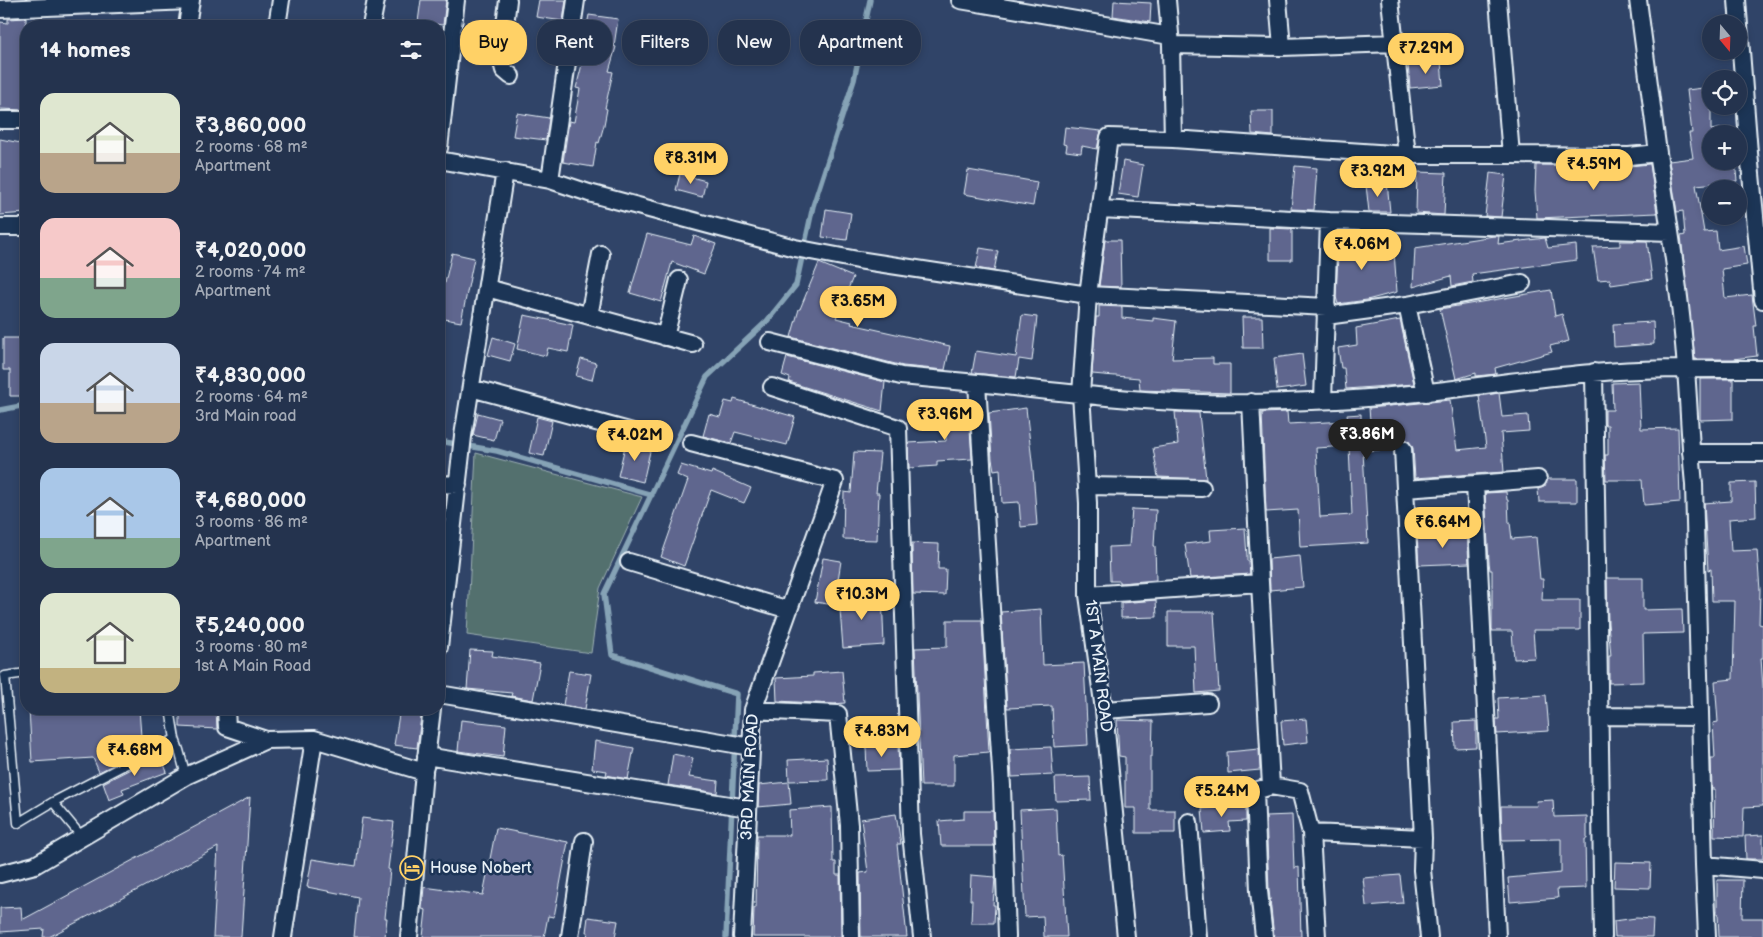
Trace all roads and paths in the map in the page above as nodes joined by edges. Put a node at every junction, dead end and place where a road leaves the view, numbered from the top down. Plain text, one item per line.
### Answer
1 (281, 0) edge
2 (376, 0) edge
3 (456, 0) edge
4 (508, 0) edge
5 (576, 0) edge
6 (960, 0) edge
7 (1167, 0) edge
8 (1278, 0) edge
9 (1390, 0) edge
10 (1498, 0) edge
11 (1638, 0) edge
12 (1737, 0) edge
13 (191, 1) edge
14 (44, 4) edge
15 (0, 9) edge
16 (188, 20) edge
17 (278, 20) edge
18 (372, 20) edge
19 (1170, 41) junction
20 (1394, 43) junction
21 (1282, 47) junction
22 (511, 76) dead end
23 (445, 96) edge
24 (0, 120) edge
25 (20, 120) edge
26 (1173, 139) junction
27 (1658, 153) junction
28 (1407, 155) junction
29 (1511, 155) junction
30 (445, 161) edge
31 (505, 172) junction
32 (550, 180) junction
33 (1100, 209) junction
34 (1329, 221) junction
35 (0, 227) edge
36 (20, 227) edge
37 (1670, 232) junction
38 (600, 254) dead end
39 (679, 280) dead end
40 (1522, 283) dead end
41 (486, 288) junction
42 (1088, 295) junction
43 (1763, 300) edge
44 (1407, 305) junction
45 (1326, 312) junction
46 (589, 316) junction
47 (665, 337) junction
48 (770, 342) dead end
49 (693, 344) dead end
50 (1686, 369) junction
51 (1763, 369) edge
52 (1594, 372) junction
53 (977, 383) junction
54 (772, 387) dead end
55 (471, 388) junction
56 (1426, 393) junction
57 (1081, 394) junction
58 (1323, 400) junction
59 (1251, 402) junction
60 (651, 437) dead end
61 (691, 443) dead end
62 (1403, 449) dead end
63 (1691, 453) junction
64 (1763, 453) edge
65 (1538, 479) dead end
66 (445, 484) edge
67 (1474, 484) junction
68 (458, 485) junction
69 (1087, 486) junction
70 (1202, 488) dead end
71 (1405, 489) junction
72 (629, 562) dead end
73 (1260, 583) junction
74 (1088, 595) junction
75 (445, 596) edge
76 (789, 610) junction
77 (20, 674) edge
78 (445, 695) edge
79 (1208, 703) dead end
80 (753, 710) junction
81 (1104, 710) junction
82 (171, 715) edge
83 (226, 715) edge
84 (431, 715) edge
85 (1599, 716) junction
86 (1700, 717) junction
87 (175, 739) junction
88 (314, 739) junction
89 (266, 740) junction
90 (751, 747) junction
91 (425, 764) junction
92 (186, 776) junction
93 (1271, 786) junction
94 (53, 802) junction
95 (748, 808) junction
96 (1189, 822) dead end
97 (1311, 833) junction
98 (82, 837) junction
99 (1423, 838) junction
100 (584, 842) dead end
101 (1704, 865) junction
102 (1763, 870) edge
103 (0, 874) edge
104 (283, 937) edge
105 (409, 937) edge
106 (570, 937) edge
107 (742, 937) edge
108 (851, 937) edge
109 (922, 937) edge
110 (1008, 937) edge
111 (1126, 937) edge
112 (1198, 937) edge
113 (1264, 937) edge
114 (1317, 937) edge
115 (1429, 937) edge
116 (1497, 937) edge
117 (1603, 937) edge
118 (1707, 937) edge

1 - 17 street
2 - 18 street
3 - 23 street
4 - 22 street
5 - 32 street
6 - 19 street
7 - 19 street
8 - 21 street
9 - 20 street
10 - 29 street
11 - 27 street
12 - 43 street
13 - 14 street
13 - 16 street
14 - 15 street
19 - 21 street
19 - 26 street
20 - 21 street
20 - 28 street
24 - 25 street
26 - 28 street
26 - 33 street, 1ST A MAIN ROAD
27 - 29 street
27 - 37 street
28 - 29 street
30 - 31 street
31 - 32 street
31 - 41 street
32 - 42 street
33 - 34 street
33 - 42 street, 1ST A MAIN ROAD
34 - 37 street
34 - 45 street
35 - 36 street
37 - 50 street
38 - 46 street
39 - 47 street
40 - 44 street
41 - 46 street
41 - 55 street
42 - 45 street
42 - 57 street, 1ST A MAIN ROAD
44 - 45 street
44 - 56 street
45 - 58 street
46 - 47 street
47 - 49 street
48 - 53 street
50 - 51 street
50 - 52 street
50 - 63 street
52 - 56 street
52 - 85 street
53 - 57 street
53 - 110 street
54 - 109 street
55 - 60 street
55 - 68 street
56 - 58 street
57 - 59 street
57 - 69 street, 1ST A MAIN ROAD
58 - 59 street
59 - 73 street
61 - 76 street, 3RD MAIN ROAD
62 - 71 street
63 - 64 street
63 - 86 street
65 - 67 street
66 - 68 street
67 - 71 street
67 - 116 street
68 - 75 street
69 - 70 street
69 - 74 street, 1ST A MAIN ROAD
71 - 99 street
72 - 76 street
73 - 74 street
73 - 93 street
74 - 81 street, 1ST A MAIN ROAD
76 - 80 street, 3RD MAIN ROAD
77 - 94 lane
78 - 90 street
79 - 81 street
80 - 90 street, 3RD MAIN ROAD
80 - 108 street
81 - 111 street, 1ST A MAIN ROAD
82 - 87 lane
83 - 89 street
84 - 91 street
85 - 86 street
85 - 117 street
86 - 101 street
87 - 92 lane
87 - 94 lane
88 - 89 street
88 - 91 street
88 - 104 street
89 - 92 street
90 - 95 street, 3RD MAIN ROAD
91 - 95 street
91 - 105 street
92 - 98 street
93 - 97 street
93 - 113 street
94 - 98 lane
95 - 107 street, 3RD MAIN ROAD
96 - 112 street
97 - 99 street
97 - 114 street
98 - 103 street
99 - 115 street
100 - 106 street
101 - 102 street
101 - 118 street

